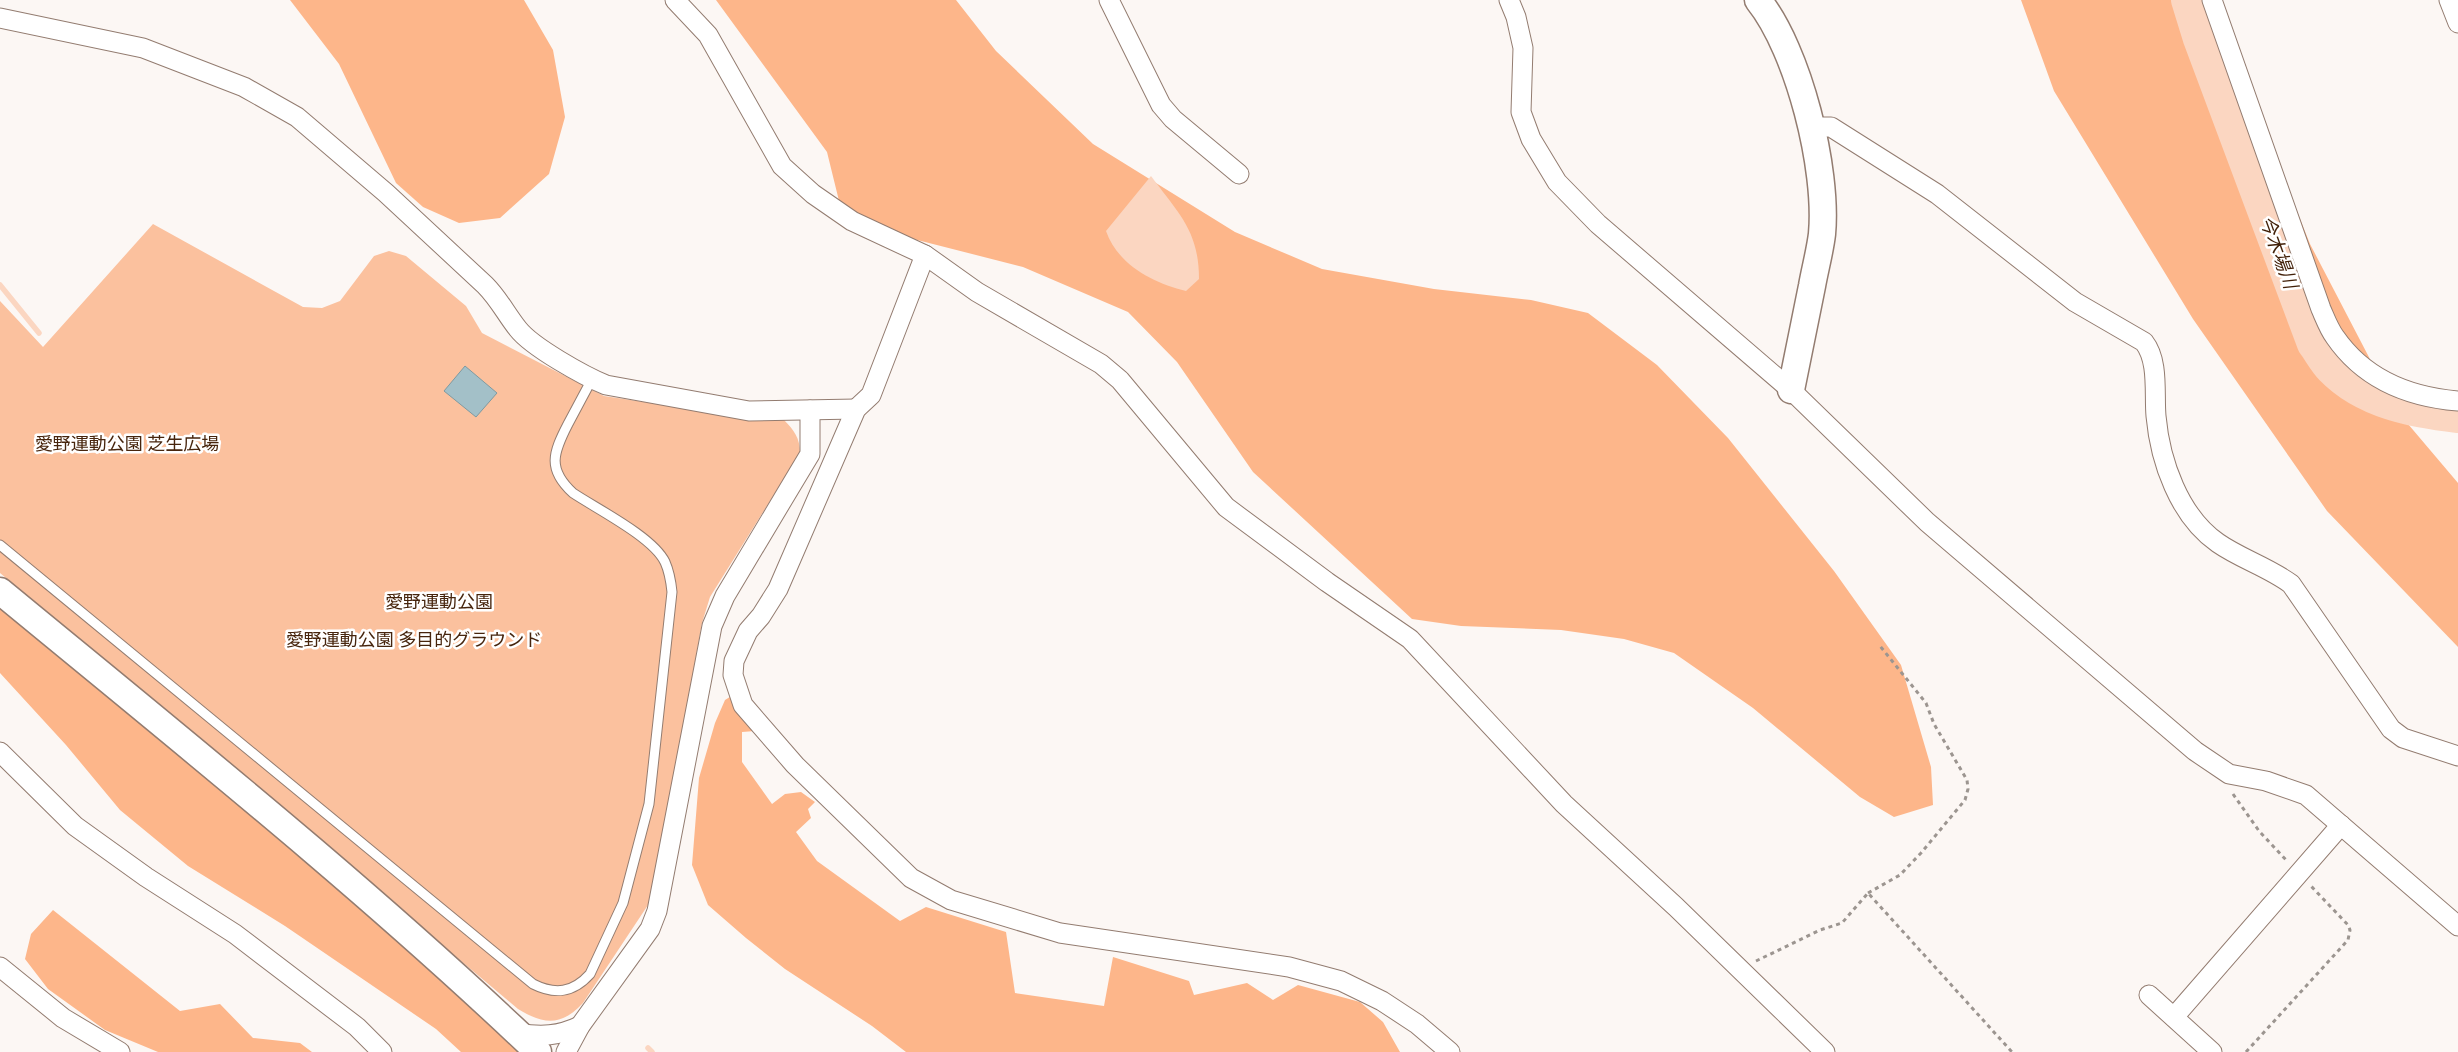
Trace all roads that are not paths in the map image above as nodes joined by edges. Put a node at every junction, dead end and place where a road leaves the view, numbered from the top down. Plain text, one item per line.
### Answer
1 (675, 0) edge
2 (1109, 0) edge
3 (1509, 0) edge
4 (1758, 0) edge
5 (2212, 0) edge
6 (2449, 0) edge
7 (0, 18) edge
8 (2458, 23) edge
9 (1813, 127) junction
10 (1239, 174) dead end
11 (925, 256) junction
12 (592, 379) junction
13 (1791, 390) junction
14 (2458, 401) edge
15 (856, 409) junction
16 (810, 410) junction
17 (0, 544) edge
18 (0, 591) edge
19 (0, 752) edge
20 (2458, 756) edge
21 (2341, 826) junction
22 (2458, 926) edge
23 (0, 967) edge
24 (2149, 995) dead end
25 (2174, 1017) junction
26 (580, 1026) junction
27 (518, 1033) junction
28 (120, 1052) edge
29 (382, 1052) edge
30 (538, 1052) edge
31 (566, 1052) edge
32 (1450, 1052) edge
33 (1825, 1052) edge
34 (2212, 1052) edge

1 - 11 street
2 - 10 street
3 - 13 street
4 - 9 street
5 - 14 street
6 - 8 street
7 - 12 street
9 - 13 street
9 - 20 street
11 - 15 street
11 - 33 street
12 - 16 street
12 - 17 lane
13 - 21 street
15 - 16 street
15 - 32 street
16 - 26 street
18 - 27 street
19 - 29 street
21 - 22 street
21 - 25 street
23 - 28 street
24 - 25 street
25 - 34 street
26 - 27 street
26 - 31 street
27 - 30 street

